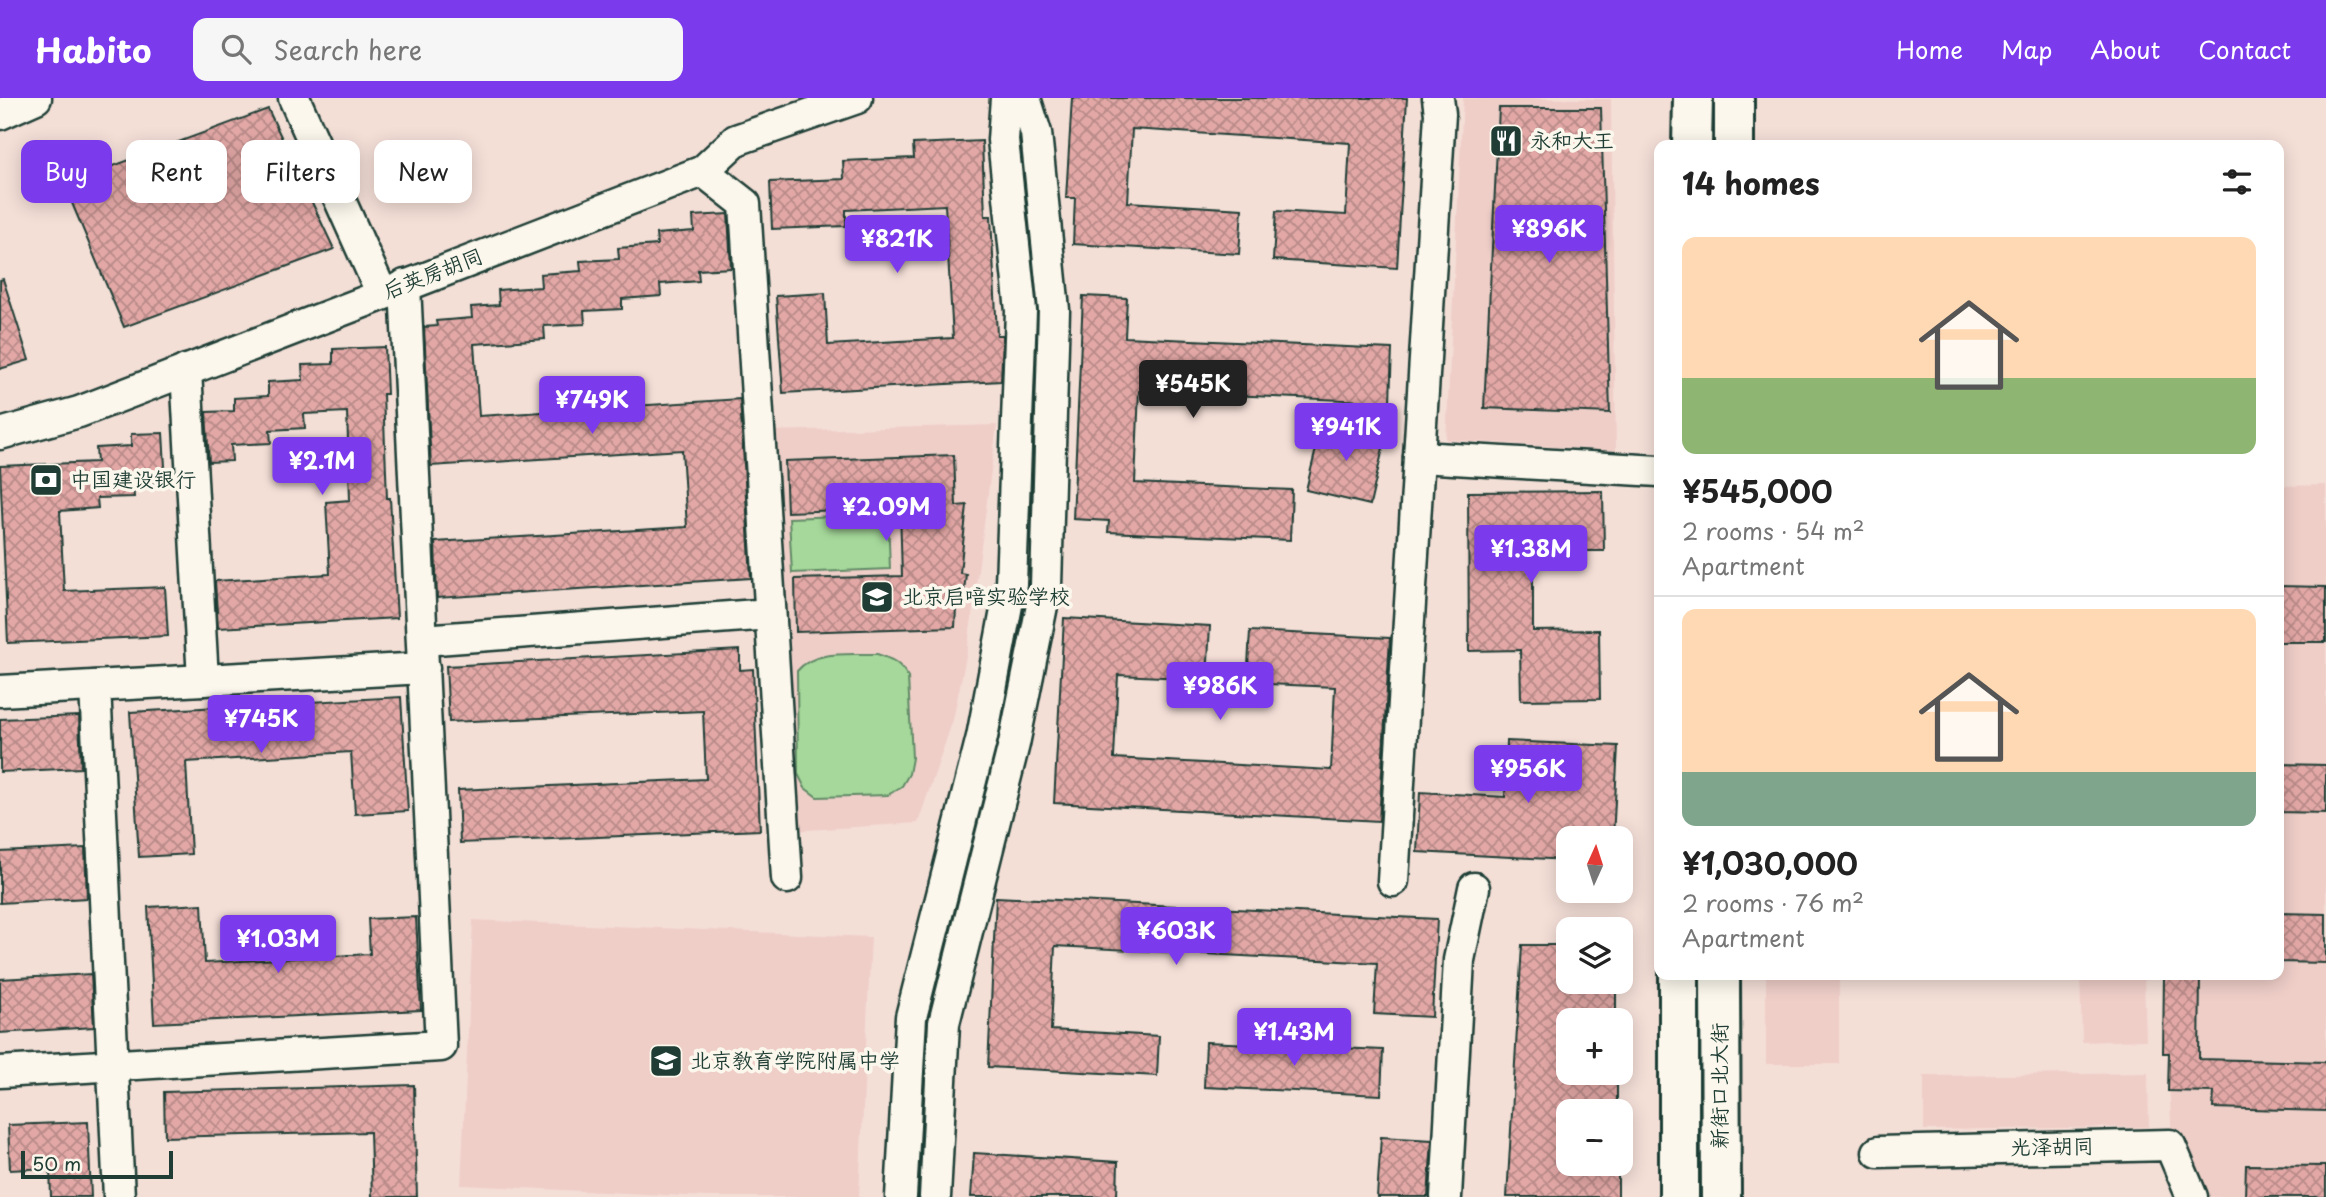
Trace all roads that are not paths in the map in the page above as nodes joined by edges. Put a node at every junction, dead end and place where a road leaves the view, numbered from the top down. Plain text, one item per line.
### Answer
1 (36, 98) edge
2 (294, 98) edge
3 (857, 98) edge
4 (1006, 98) edge
5 (1025, 98) edge
6 (1438, 98) edge
7 (1693, 98) edge
8 (1734, 98) edge
9 (0, 114) edge
10 (1692, 140) edge
11 (1734, 140) edge
12 (703, 171) junction
13 (393, 290) junction
14 (186, 370) junction
15 (0, 434) edge
16 (1419, 457) junction
17 (1654, 471) edge
18 (770, 614) junction
19 (424, 654) junction
20 (203, 680) junction
21 (95, 686) junction
22 (0, 691) edge
23 (787, 878) dead end
24 (1393, 881) dead end
25 (1474, 888) dead end
26 (1679, 980) edge
27 (1720, 980) edge
28 (114, 1067) junction
29 (0, 1072) edge
30 (1878, 1152) dead end
31 (119, 1197) edge
32 (901, 1197) edge
33 (935, 1197) edge
34 (1446, 1197) edge
35 (1679, 1197) edge
36 (1721, 1197) edge
37 (2192, 1197) edge

1 - 9 street
2 - 13 street
3 - 12 street, 后英房胡同
4 - 32 street
5 - 33 street
6 - 16 street
7 - 10 main road
8 - 11 main road
12 - 13 street, 后英房胡同
12 - 18 street
13 - 14 street, 后英房胡同
13 - 19 street
14 - 15 street, 后英房胡同
14 - 20 street
16 - 17 street
16 - 24 street
18 - 19 street
18 - 23 street
19 - 20 street
19 - 28 street
20 - 21 street
21 - 22 street
21 - 28 street
25 - 34 street
26 - 35 main road, 新街口北大街
27 - 36 main road, 新街口北大街
28 - 29 street
28 - 31 street
30 - 37 street, 光泽胡同

